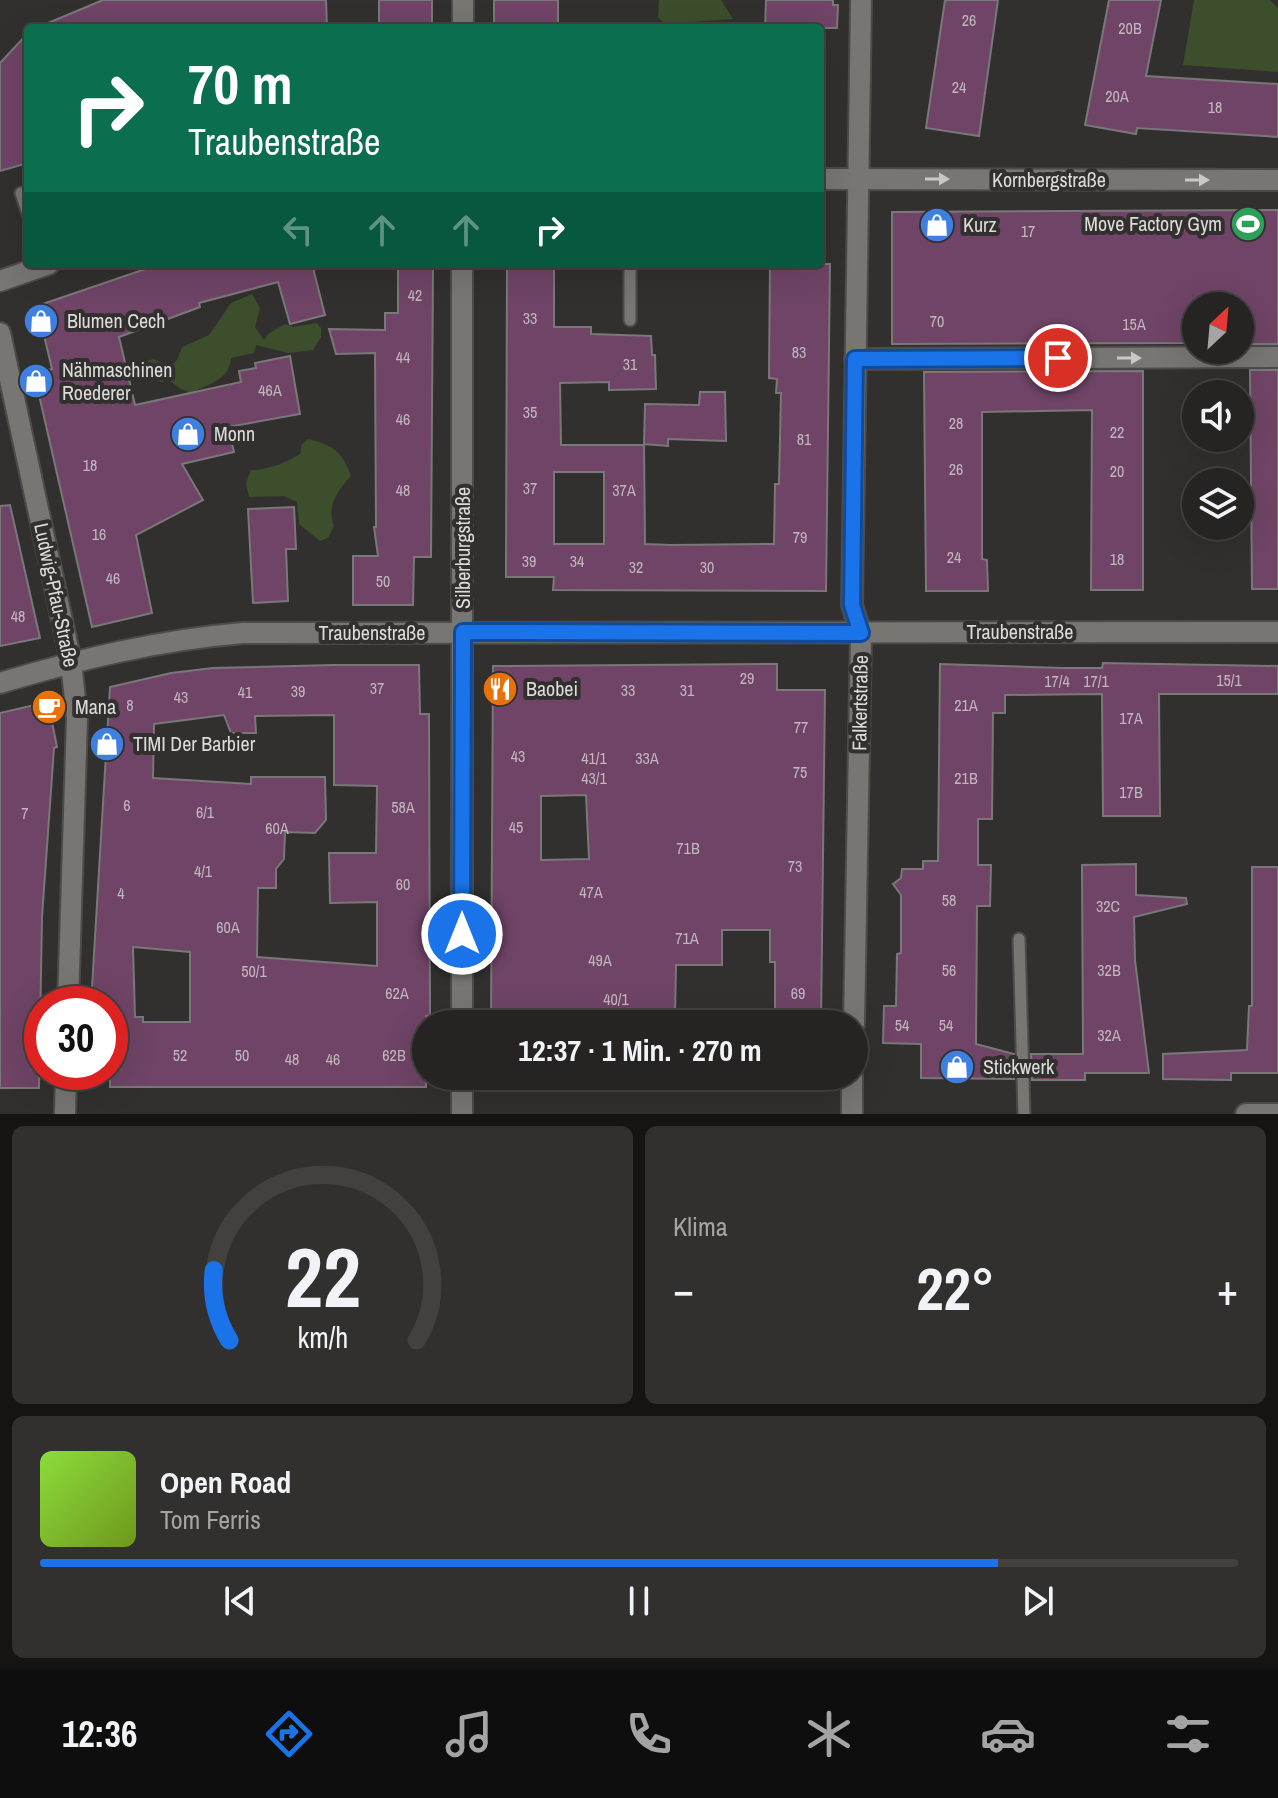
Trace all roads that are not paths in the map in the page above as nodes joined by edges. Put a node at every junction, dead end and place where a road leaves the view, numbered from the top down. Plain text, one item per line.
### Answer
1 (463, 0) edge
2 (861, 0) edge
3 (463, 24) edge
4 (824, 179) edge
5 (859, 179) junction
6 (1278, 180) edge
7 (21, 193) dead end
8 (24, 201) edge
9 (37, 268) edge
10 (462, 268) edge
11 (630, 268) edge
12 (0, 281) edge
13 (630, 320) dead end
14 (0, 333) edge
15 (1278, 357) edge
16 (855, 359) junction
17 (463, 632) junction
18 (1278, 632) edge
19 (861, 633) junction
20 (71, 662) junction
21 (0, 683) edge
22 (1019, 939) dead end
23 (69, 986) edge
24 (462, 1010) edge
25 (854, 1010) edge
26 (66, 1090) edge
27 (462, 1090) edge
28 (852, 1090) edge
29 (65, 1114) edge
30 (462, 1114) edge
31 (852, 1114) edge
32 (1024, 1114) edge
33 (1246, 1114) edge
34 (1278, 1114) edge

1 - 3 street
2 - 5 street, Falkertstraße
4 - 5 street, Kornbergstraße
5 -> 6 street, Kornbergstraße
5 - 16 street, Falkertstraße
7 - 8 lane
9 - 12 street
10 - 17 street, Silberburgstraße
11 - 13 lane
14 - 20 street, Ludwig-Pfau-Straße
16 -> 15 street
16 - 19 street, Falkertstraße
17 - 19 street, Traubenstraße
17 - 20 street, Traubenstraße
17 - 24 street, Silberburgstraße
18 - 19 street, Traubenstraße
19 - 25 street, Falkertstraße
20 - 21 street, Traubenstraße
20 - 23 street, Ludwig-Pfau-Straße
22 - 32 lane
26 - 29 street
27 - 30 street
28 - 31 street
33 - 34 street

